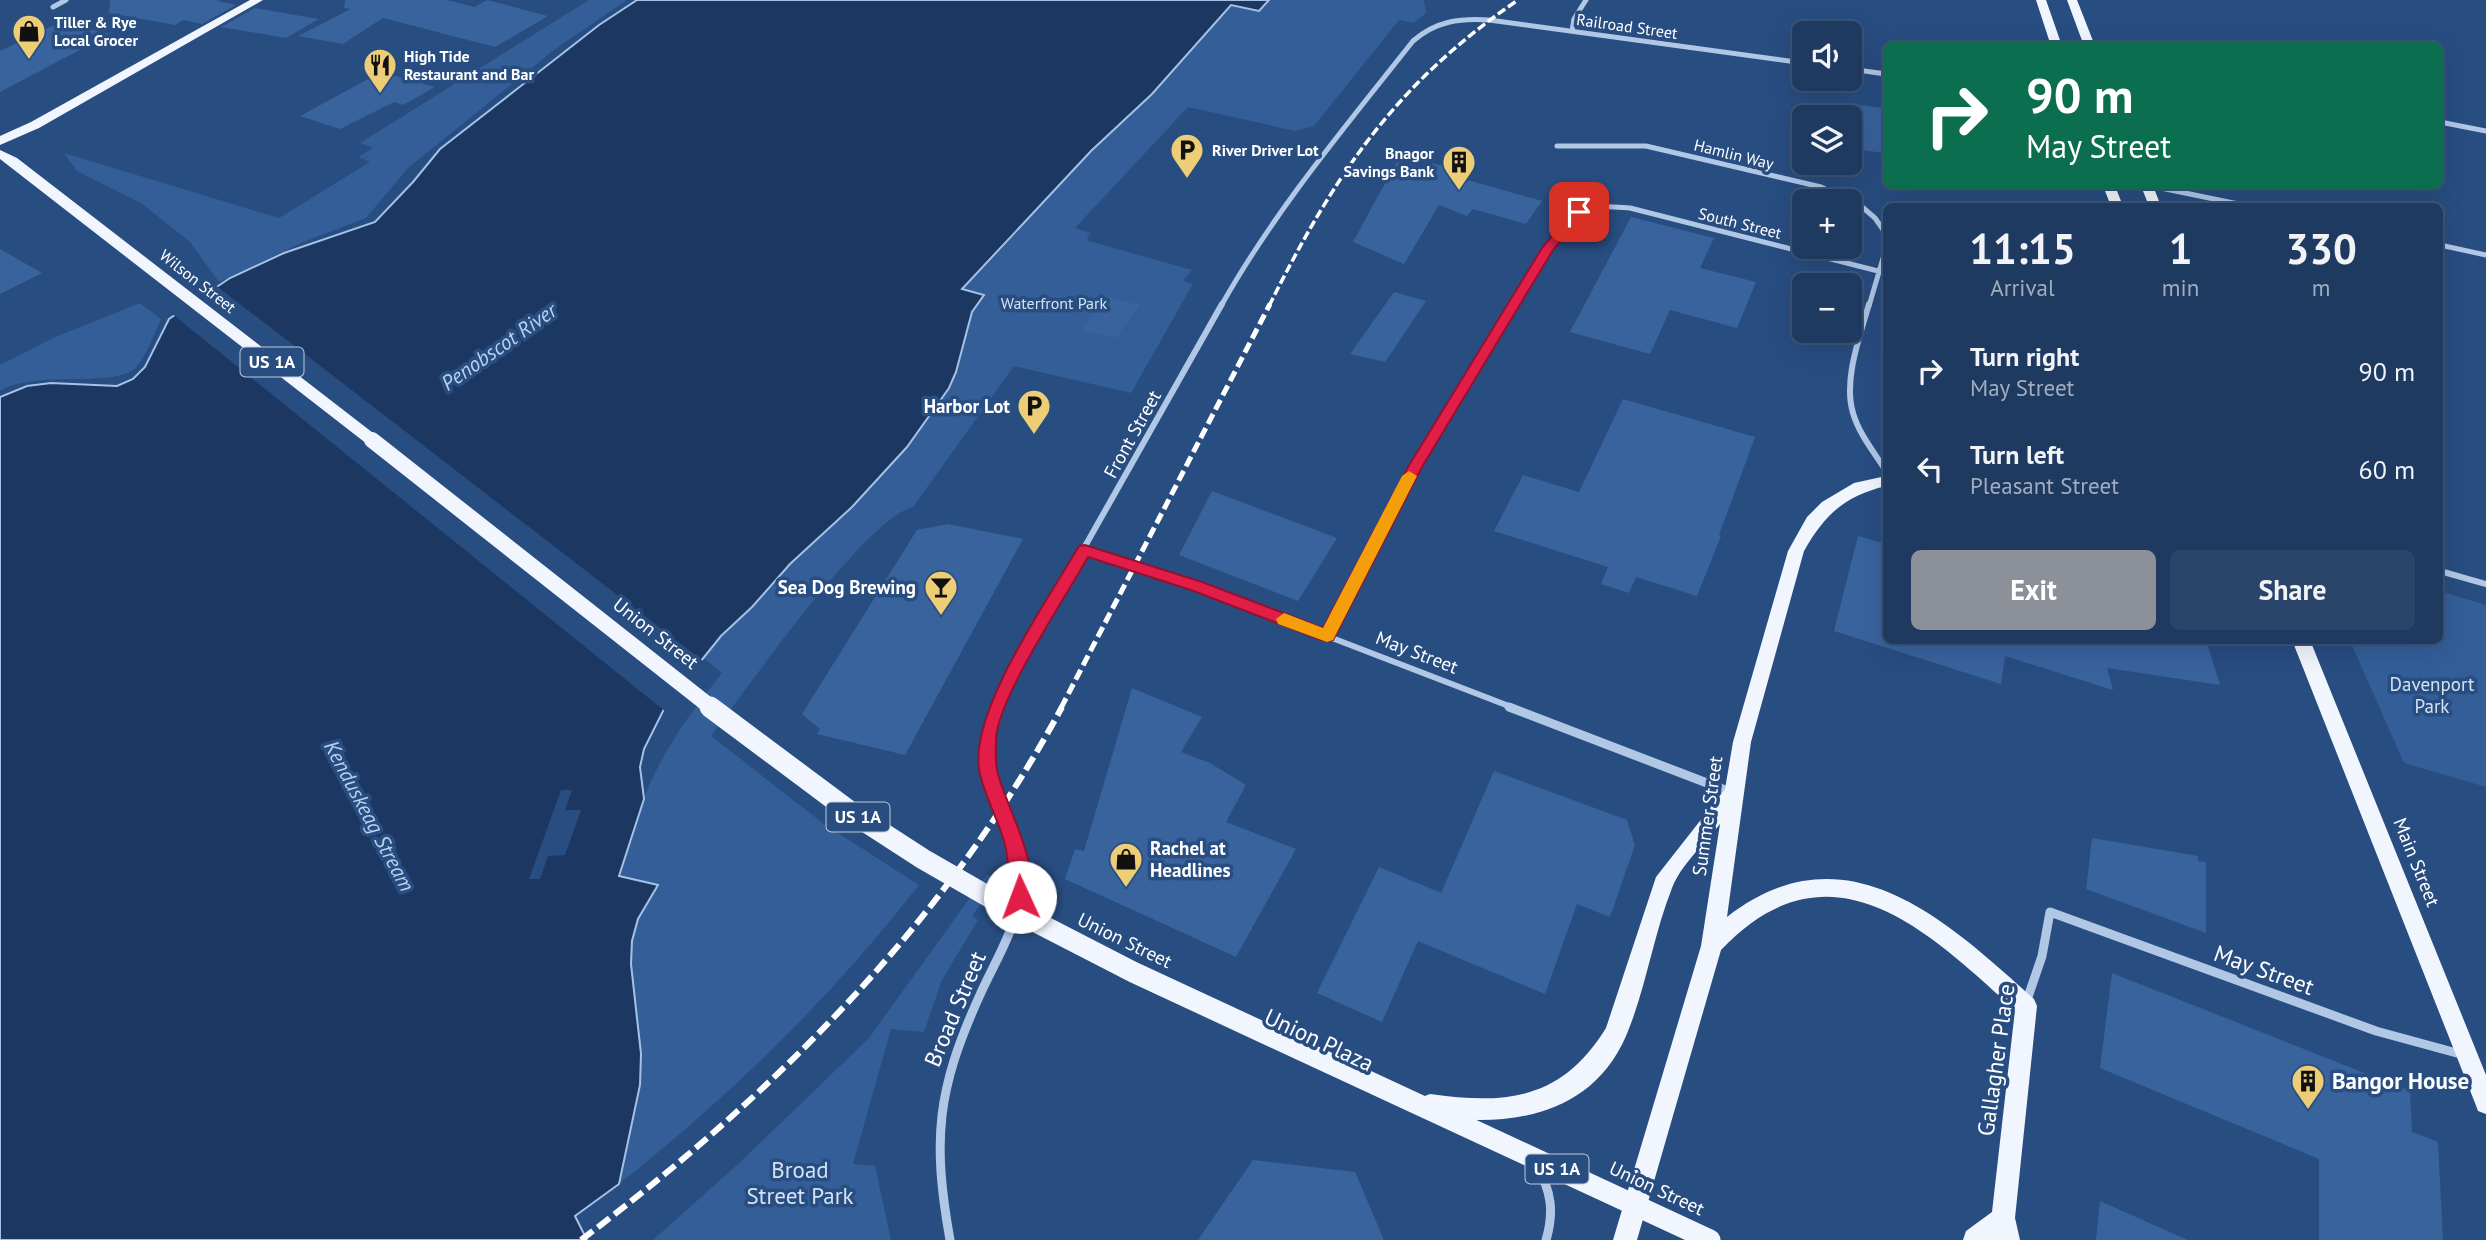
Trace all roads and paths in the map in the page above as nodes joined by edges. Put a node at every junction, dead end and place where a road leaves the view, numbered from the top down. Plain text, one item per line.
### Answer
1 (66, 0) edge
2 (258, 0) edge
3 (1586, 0) edge
4 (2041, 0) edge
5 (2073, 0) edge
6 (53, 7) dead end
7 (1447, 20) joint
8 (1572, 31) junction
9 (2056, 42) edge
10 (2089, 42) edge
11 (1792, 61) edge
12 (1862, 71) edge
13 (1883, 74) edge
14 (2443, 123) edge
15 (2486, 131) edge
16 (0, 141) edge
17 (1557, 146) dead end
18 (0, 154) edge
19 (2164, 189) edge
20 (2233, 203) edge
21 (1883, 230) edge
22 (2443, 247) edge
23 (2486, 255) edge
24 (1883, 257) edge
25 (1878, 271) junction
26 (372, 440) joint
27 (1883, 466) edge
28 (1883, 482) edge
29 (1085, 550) junction
30 (2443, 572) edge
31 (2486, 584) edge
32 (1327, 636) junction
33 (2303, 644) edge
34 (1734, 793) junction
35 (2050, 912) joint
36 (1014, 919) junction
37 (1712, 946) junction
38 (2026, 1006) junction
39 (2468, 1056) junction
40 (1405, 1098) junction
41 (2486, 1103) edge
42 (2005, 1229) edge
43 (950, 1240) edge
44 (1546, 1240) edge
45 (1625, 1240) edge
46 (1710, 1240) edge
47 (1975, 1240) edge

1 - 6 street
2 - 16 main road
3 - 8 street
4 - 9 main road
5 - 10 main road
7 - 8 street, Railroad Street
7 - 29 street, Front Street
8 - 11 street, Railroad Street
12 - 13 street
14 - 15 street
17 - 21 street, Hamlin Way
18 - 26 main road, Wilson Street / US 1A
19 - 20 street
22 - 23 street
24 - 25 street
25 - 27 street
25 - 32 street, South Street
26 - 40 main road, Union Street / US 1A, bridge
28 - 34 main road, Summer Street / US 1A
29 - 32 street, May Street
29 - 36 street, Front Street
30 - 31 street
32 - 34 street, May Street
33 - 39 main road, Main Street
34 - 37 main road, Summer Street / US 1A
34 - 40 main road, US 1A, bridge
35 - 38 street, Gallagher Place
35 - 39 street, May Street
36 - 43 street, Broad Street
36 - 44 street, Union Plaza
37 - 38 main road
37 - 45 main road, Summer Street / US 1A
38 - 42 main road, Gallagher Place
39 - 41 main road, Main Street
40 - 46 main road, Union Street / US 1A, bridge
42 - 47 main road, Gallagher Place

